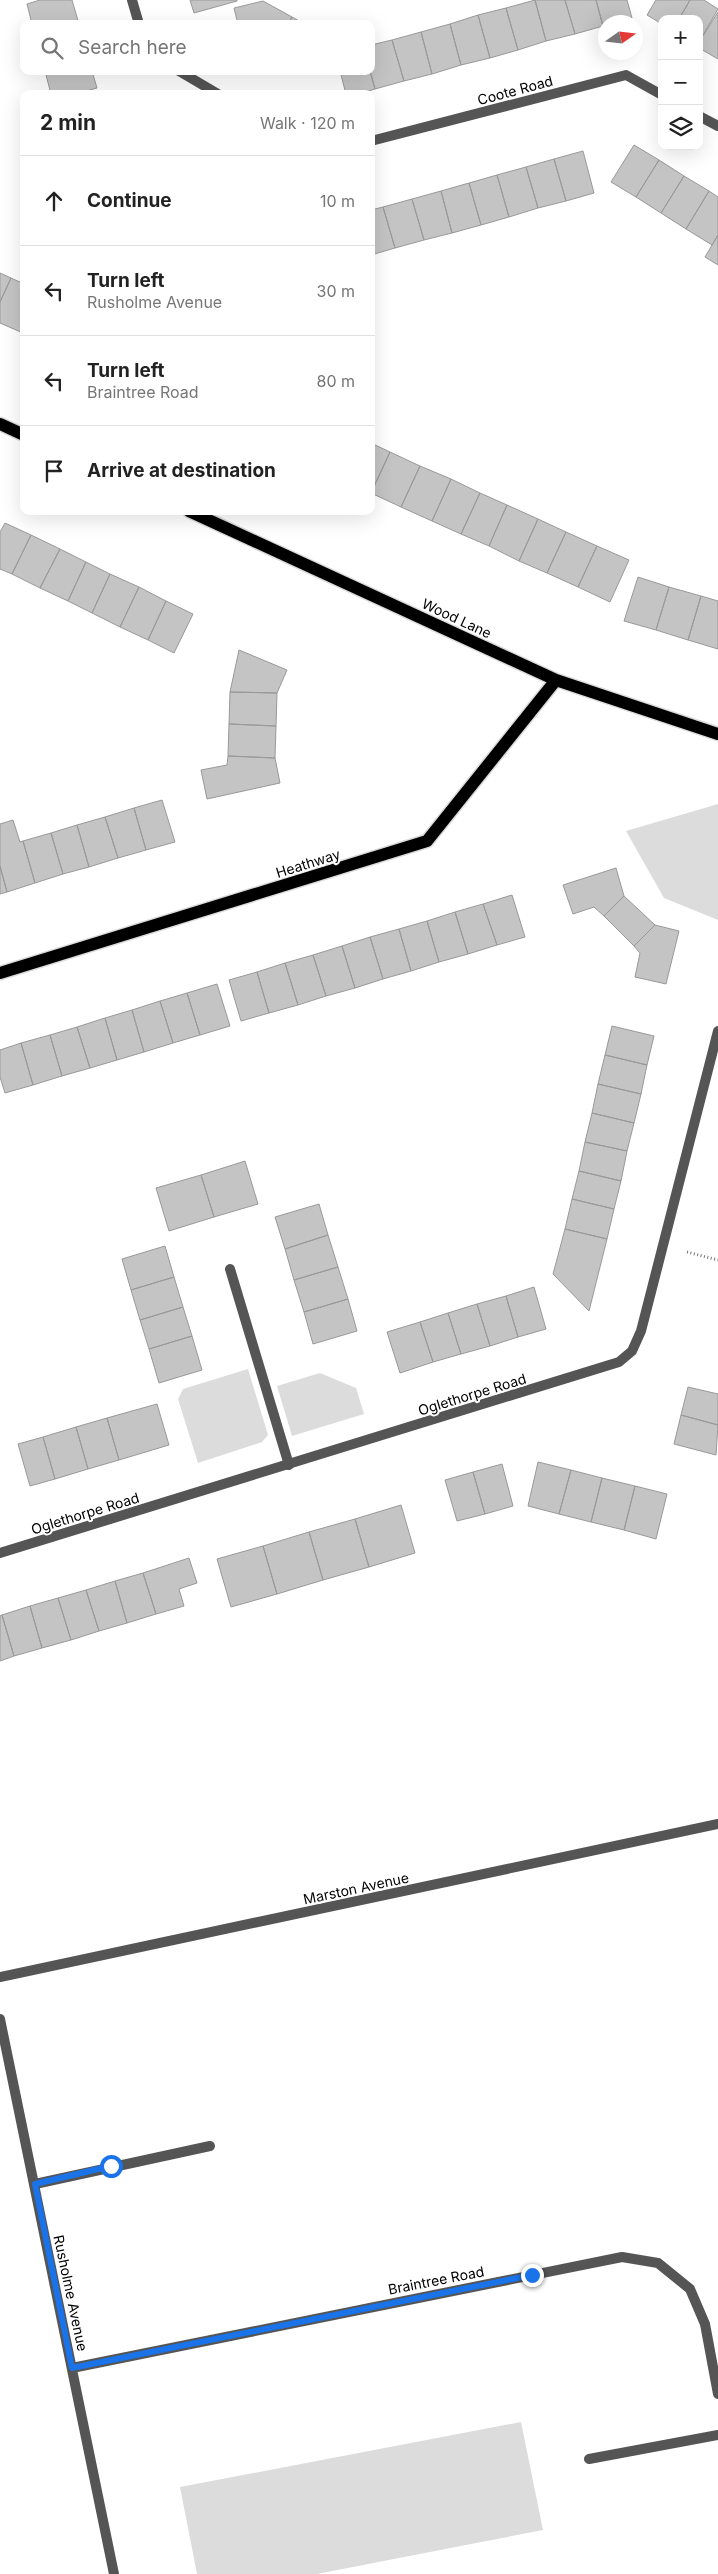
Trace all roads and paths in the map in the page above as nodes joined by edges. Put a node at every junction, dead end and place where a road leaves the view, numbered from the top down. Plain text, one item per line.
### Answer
1 (132, 0) edge
2 (138, 20) edge
3 (186, 75) edge
4 (211, 90) edge
5 (658, 93) edge
6 (703, 118) edge
7 (718, 126) edge
8 (375, 140) edge
9 (0, 424) edge
10 (20, 433) edge
11 (198, 515) edge
12 (556, 680) junction
13 (718, 734) edge
14 (0, 973) edge
15 (718, 1031) edge
16 (663, 1246) junction
17 (718, 1260) edge
18 (230, 1269) dead end
19 (289, 1465) junction
20 (0, 1553) edge
21 (718, 1824) edge
22 (0, 1977) edge
23 (0, 2019) edge
24 (210, 2146) dead end
25 (35, 2184) junction
26 (72, 2368) junction
27 (718, 2394) edge
28 (718, 2435) edge
29 (590, 2459) dead end
30 (114, 2574) edge

1 - 2 street
3 - 4 street
5 - 8 street, Coote Road
6 - 7 street
9 - 10 main road
11 - 12 main road, Wood Lane
12 - 13 main road, Wood Lane
12 - 14 main road, Heathway
15 - 16 street, Oglethorpe Road
16 - 17 path
16 - 19 street, Oglethorpe Road
18 - 19 street
19 - 20 street, Oglethorpe Road
21 - 22 street, Marston Avenue
23 - 25 street, Rusholme Avenue
24 - 25 street
25 - 26 street, Rusholme Avenue
26 - 27 street, Braintree Road
26 - 30 street, Rusholme Avenue
28 - 29 street

